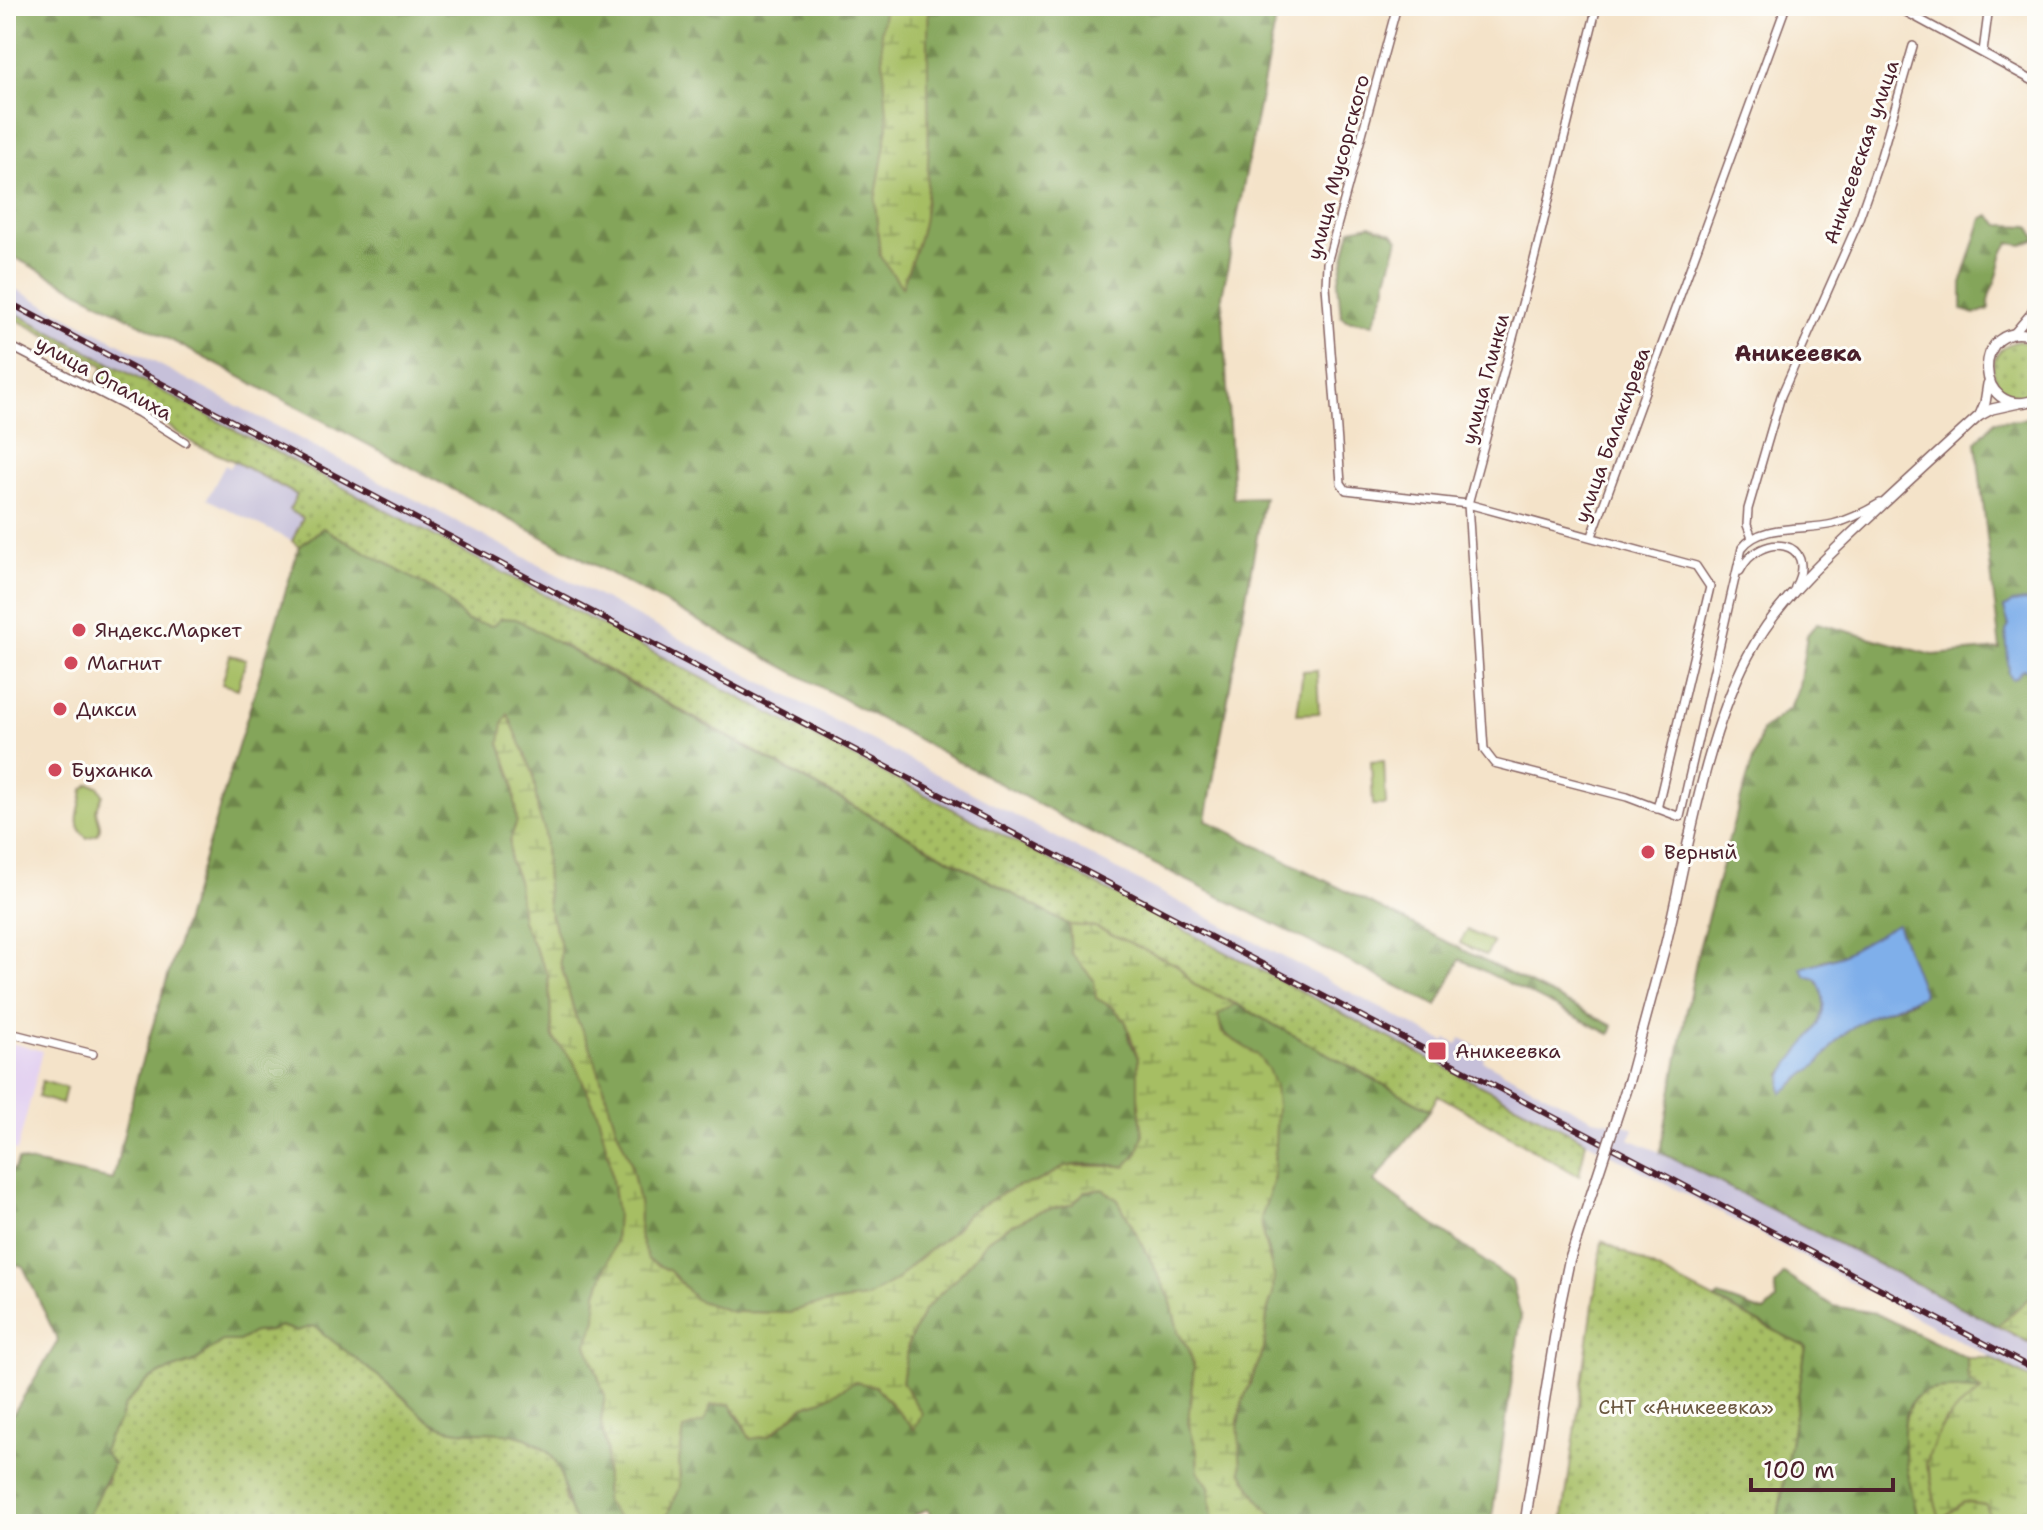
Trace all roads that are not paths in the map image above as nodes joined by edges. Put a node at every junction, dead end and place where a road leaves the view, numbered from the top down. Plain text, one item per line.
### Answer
1 (1397, 6) edge
2 (1597, 6) edge
3 (1786, 6) edge
4 (1895, 6) edge
5 (1989, 6) edge
6 (1913, 46) dead end
7 (1983, 52) junction
8 (2037, 83) edge
9 (2037, 296) edge
10 (2031, 313) junction
11 (2014, 333) junction
12 (2037, 335) edge
13 (6, 344) edge
14 (1987, 376) junction
15 (2037, 399) edge
16 (2019, 403) junction
17 (1979, 416) junction
18 (185, 442) dead end
19 (1896, 490) junction
20 (1468, 504) junction
21 (1592, 536) junction
22 (1752, 538) junction
23 (1732, 588) junction
24 (1791, 595) junction
25 (1657, 809) junction
26 (6, 1032) edge
27 (93, 1054) dead end
28 (1525, 1524) edge

1 - 20 street, улица Мусоргского
2 - 20 street, улица Глинки
3 - 21 street, улица Балакирева
4 - 7 street
5 - 7 street
6 - 22 street, Аникеевская улица
7 - 8 street
9 - 10 street
10 - 11 street
10 - 12 street
11 - 12 street
11 - 14 street
13 - 18 street, улица Опалиха
14 - 16 street
14 - 17 street
15 - 16 street
16 - 17 street
17 - 19 street
19 - 22 street
19 - 24 street
20 - 21 street
20 - 25 street, улица Глинки
21 - 25 street, улица Балакирева
22 - 23 street
23 - 24 street
23 - 25 street
24 - 28 street, bridge
26 - 27 street

